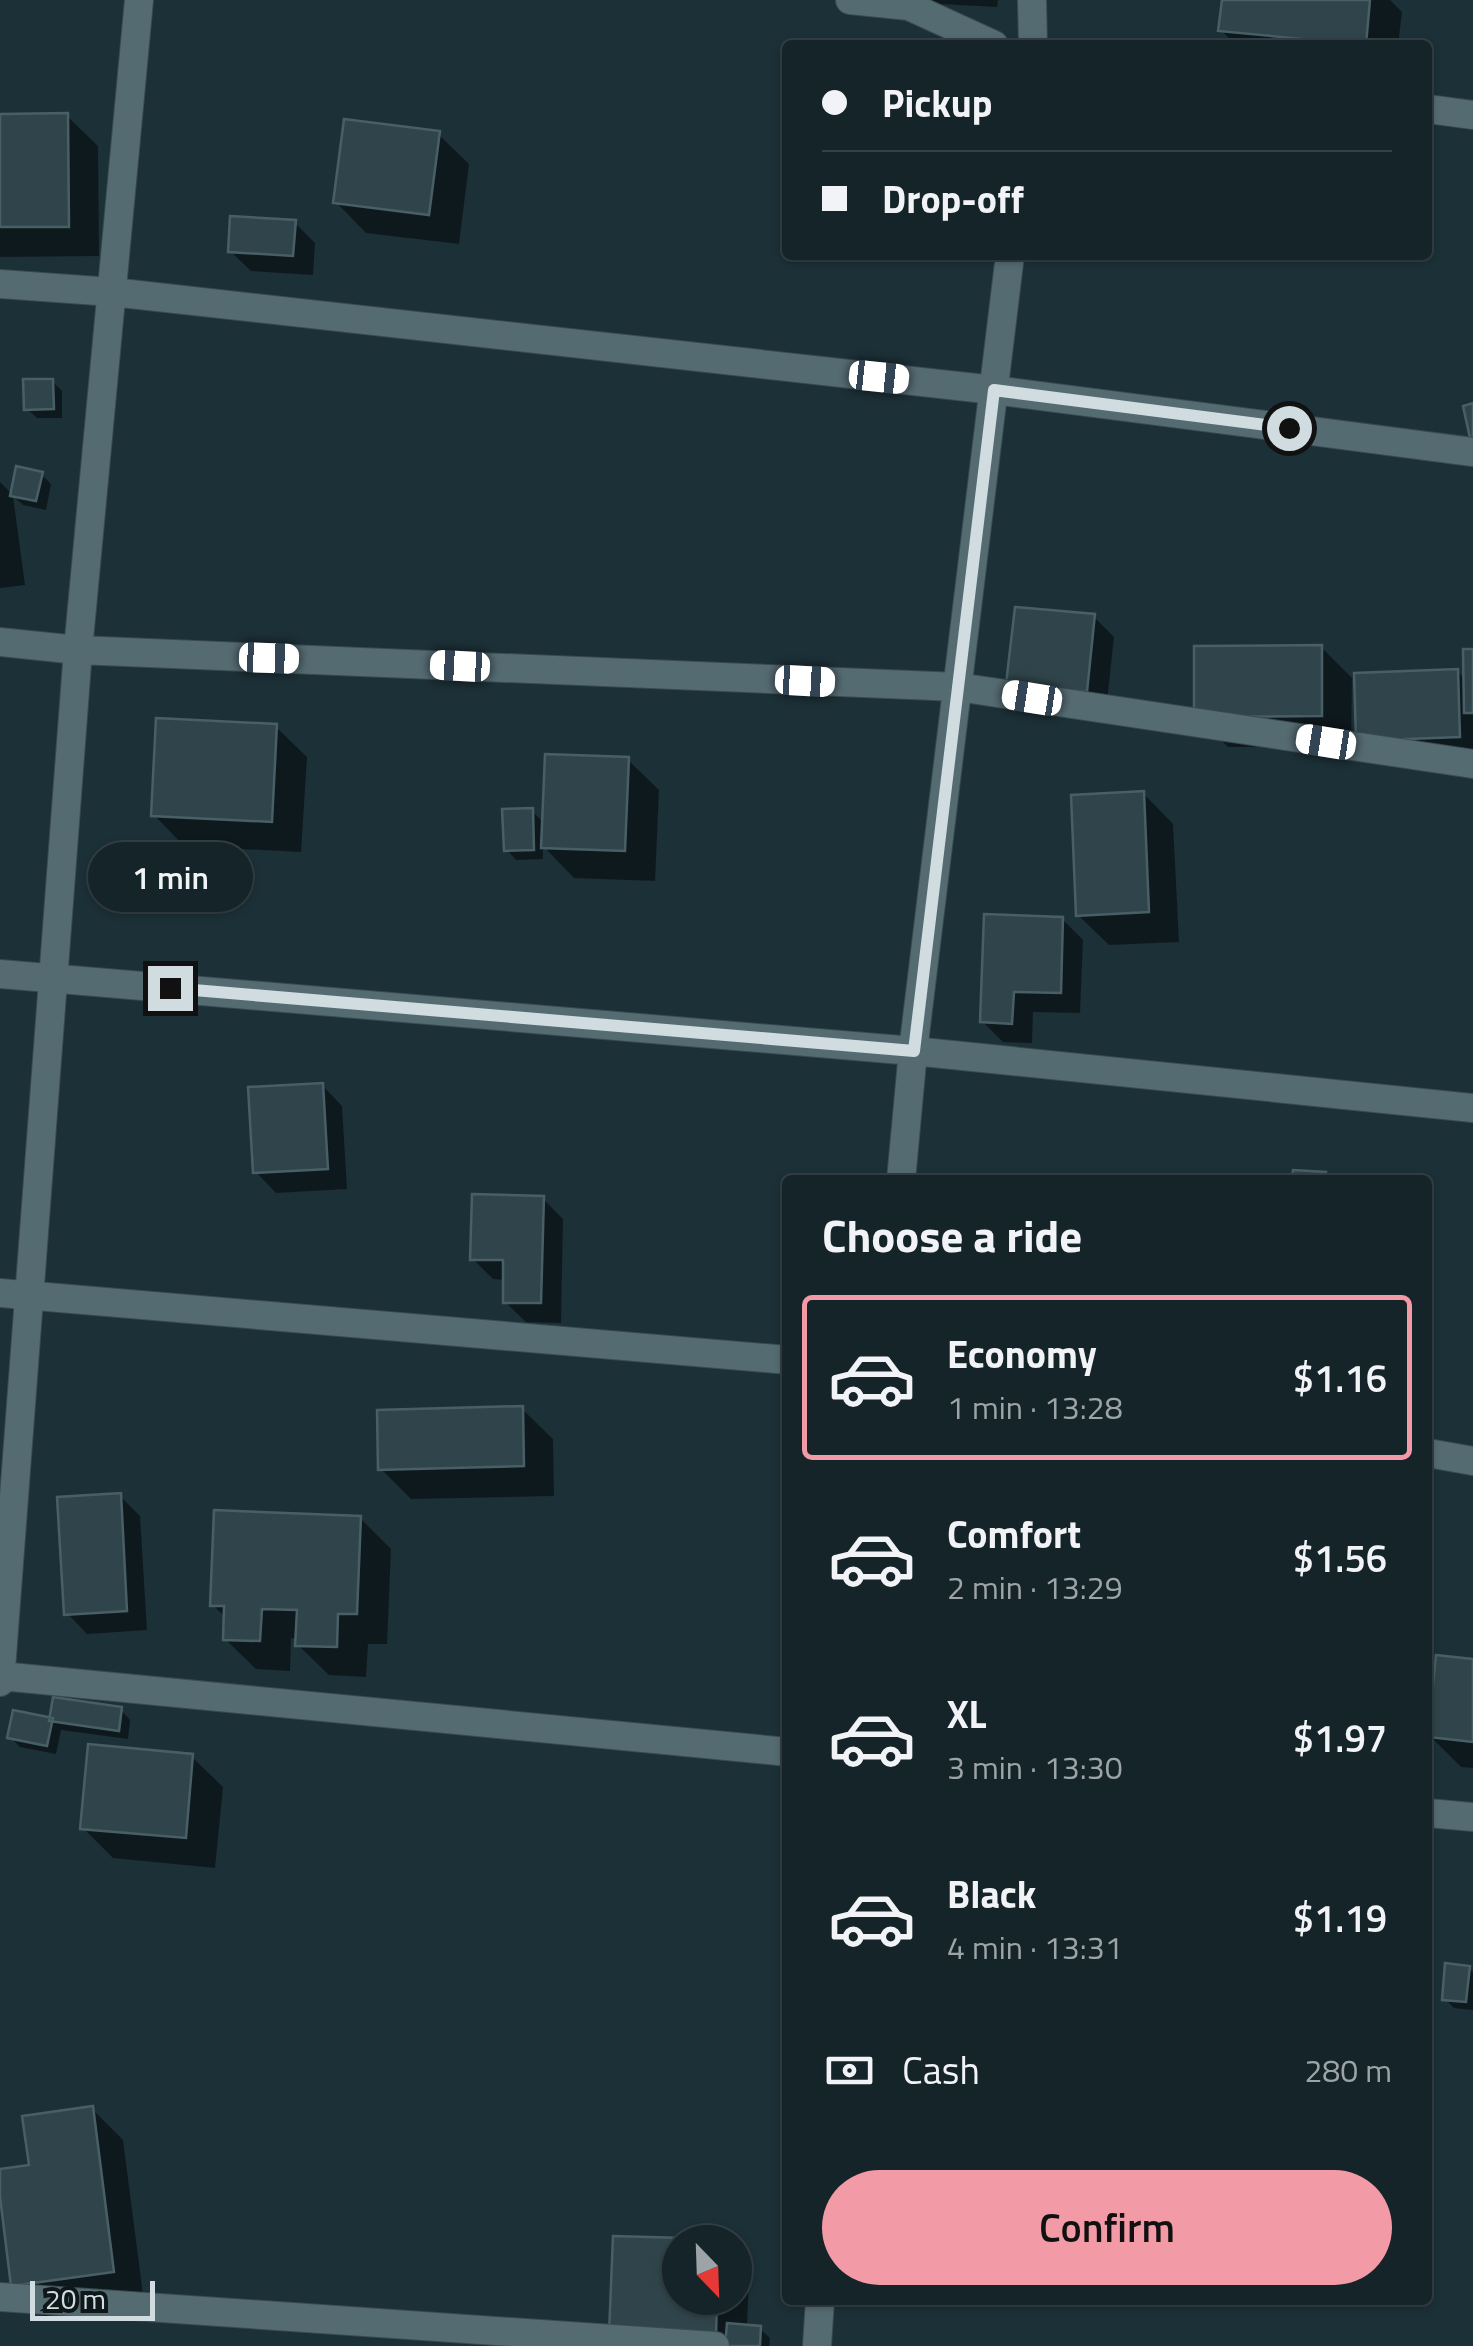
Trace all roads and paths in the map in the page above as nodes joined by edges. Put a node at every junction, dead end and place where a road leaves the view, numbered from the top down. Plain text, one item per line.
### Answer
1 (139, 0) edge
2 (850, 0) edge
3 (1032, 0) edge
4 (983, 40) edge
5 (1034, 40) edge
6 (1432, 110) edge
7 (1473, 115) edge
8 (1009, 260) edge
9 (0, 284) edge
10 (112, 292) junction
11 (994, 390) junction
12 (1473, 452) edge
13 (0, 642) edge
14 (78, 650) junction
15 (958, 688) junction
16 (1473, 764) edge
17 (0, 974) edge
18 (53, 979) junction
19 (914, 1051) junction
20 (1473, 1108) edge
21 (902, 1175) edge
22 (0, 1293) edge
23 (29, 1295) junction
24 (782, 1359) edge
25 (1432, 1455) edge
26 (1473, 1461) edge
27 (0, 1678) edge
28 (782, 1751) edge
29 (1432, 1813) edge
30 (1473, 1817) edge
31 (0, 2297) edge
32 (820, 2305) edge
33 (714, 2346) edge
34 (817, 2346) edge

1 - 10 street
2 - 4 street
3 - 5 street
6 - 7 street
8 - 11 street
9 - 10 street
10 - 11 street
10 - 14 street
11 - 12 street
11 - 15 street
13 - 14 street
14 - 15 street
14 - 18 street
15 - 16 street
15 - 19 street
17 - 18 street
18 - 19 street
18 - 23 street
19 - 20 street
19 - 21 street
22 - 23 street
23 - 24 street
23 - 27 street
25 - 26 street
27 - 28 street
29 - 30 street
31 - 33 street
32 - 34 street

